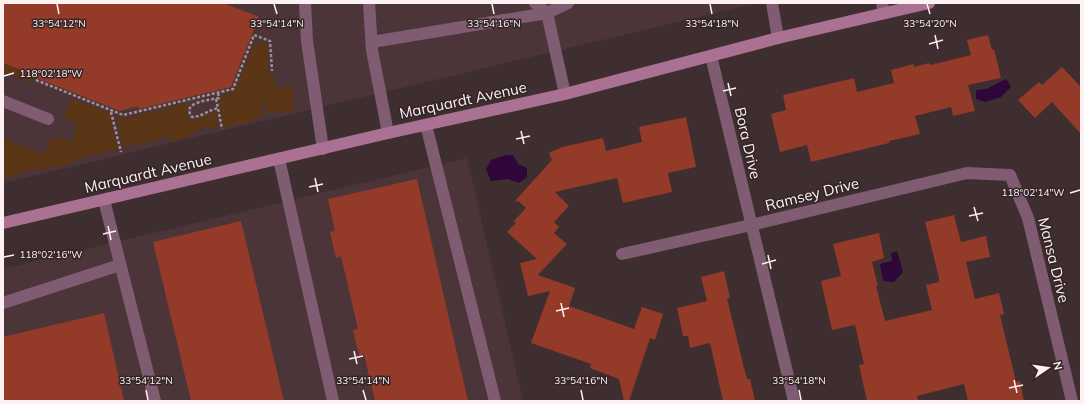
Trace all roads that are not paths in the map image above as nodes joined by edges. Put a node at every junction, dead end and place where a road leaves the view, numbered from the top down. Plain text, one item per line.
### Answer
1 (305, 3) edge
2 (369, 3) edge
3 (535, 3) edge
4 (568, 3) edge
5 (772, 3) edge
6 (930, 3) edge
7 (883, 8) edge
8 (547, 12) junction
9 (778, 38) junction
10 (372, 42) junction
11 (711, 56) junction
12 (565, 94) junction
13 (3, 101) edge
14 (48, 119) dead end
15 (426, 125) junction
16 (388, 133) junction
17 (323, 149) junction
18 (279, 159) junction
19 (1010, 175) joint
20 (104, 200) junction
21 (3, 223) edge
22 (751, 225) junction
23 (622, 254) dead end
24 (120, 265) junction
25 (3, 303) edge
26 (155, 401) edge
27 (333, 401) edge
28 (495, 401) edge
29 (794, 401) edge
30 (1072, 401) edge

1 - 17 street
2 - 10 street
3 - 8 street
4 - 8 street
5 - 9 street
6 - 7 street, Marquardt Avenue
7 - 9 street, Marquardt Avenue
8 - 10 street
8 - 12 street
9 - 11 street, Marquardt Avenue
10 - 16 street
11 - 12 street, Marquardt Avenue
11 - 22 street, Bora Drive
12 - 15 street, Marquardt Avenue
13 - 14 street
15 - 16 street, Marquardt Avenue
15 - 28 street
16 - 17 street, Marquardt Avenue
17 - 18 street, Marquardt Avenue
18 - 20 street, Marquardt Avenue
18 - 27 street
19 - 22 street, Ramsey Drive
19 - 30 street, Mansa Drive
20 - 21 street, Marquardt Avenue
20 - 24 street
22 - 23 street, Ramsey Drive
22 - 29 street, Bora Drive
24 - 25 street
24 - 26 street

